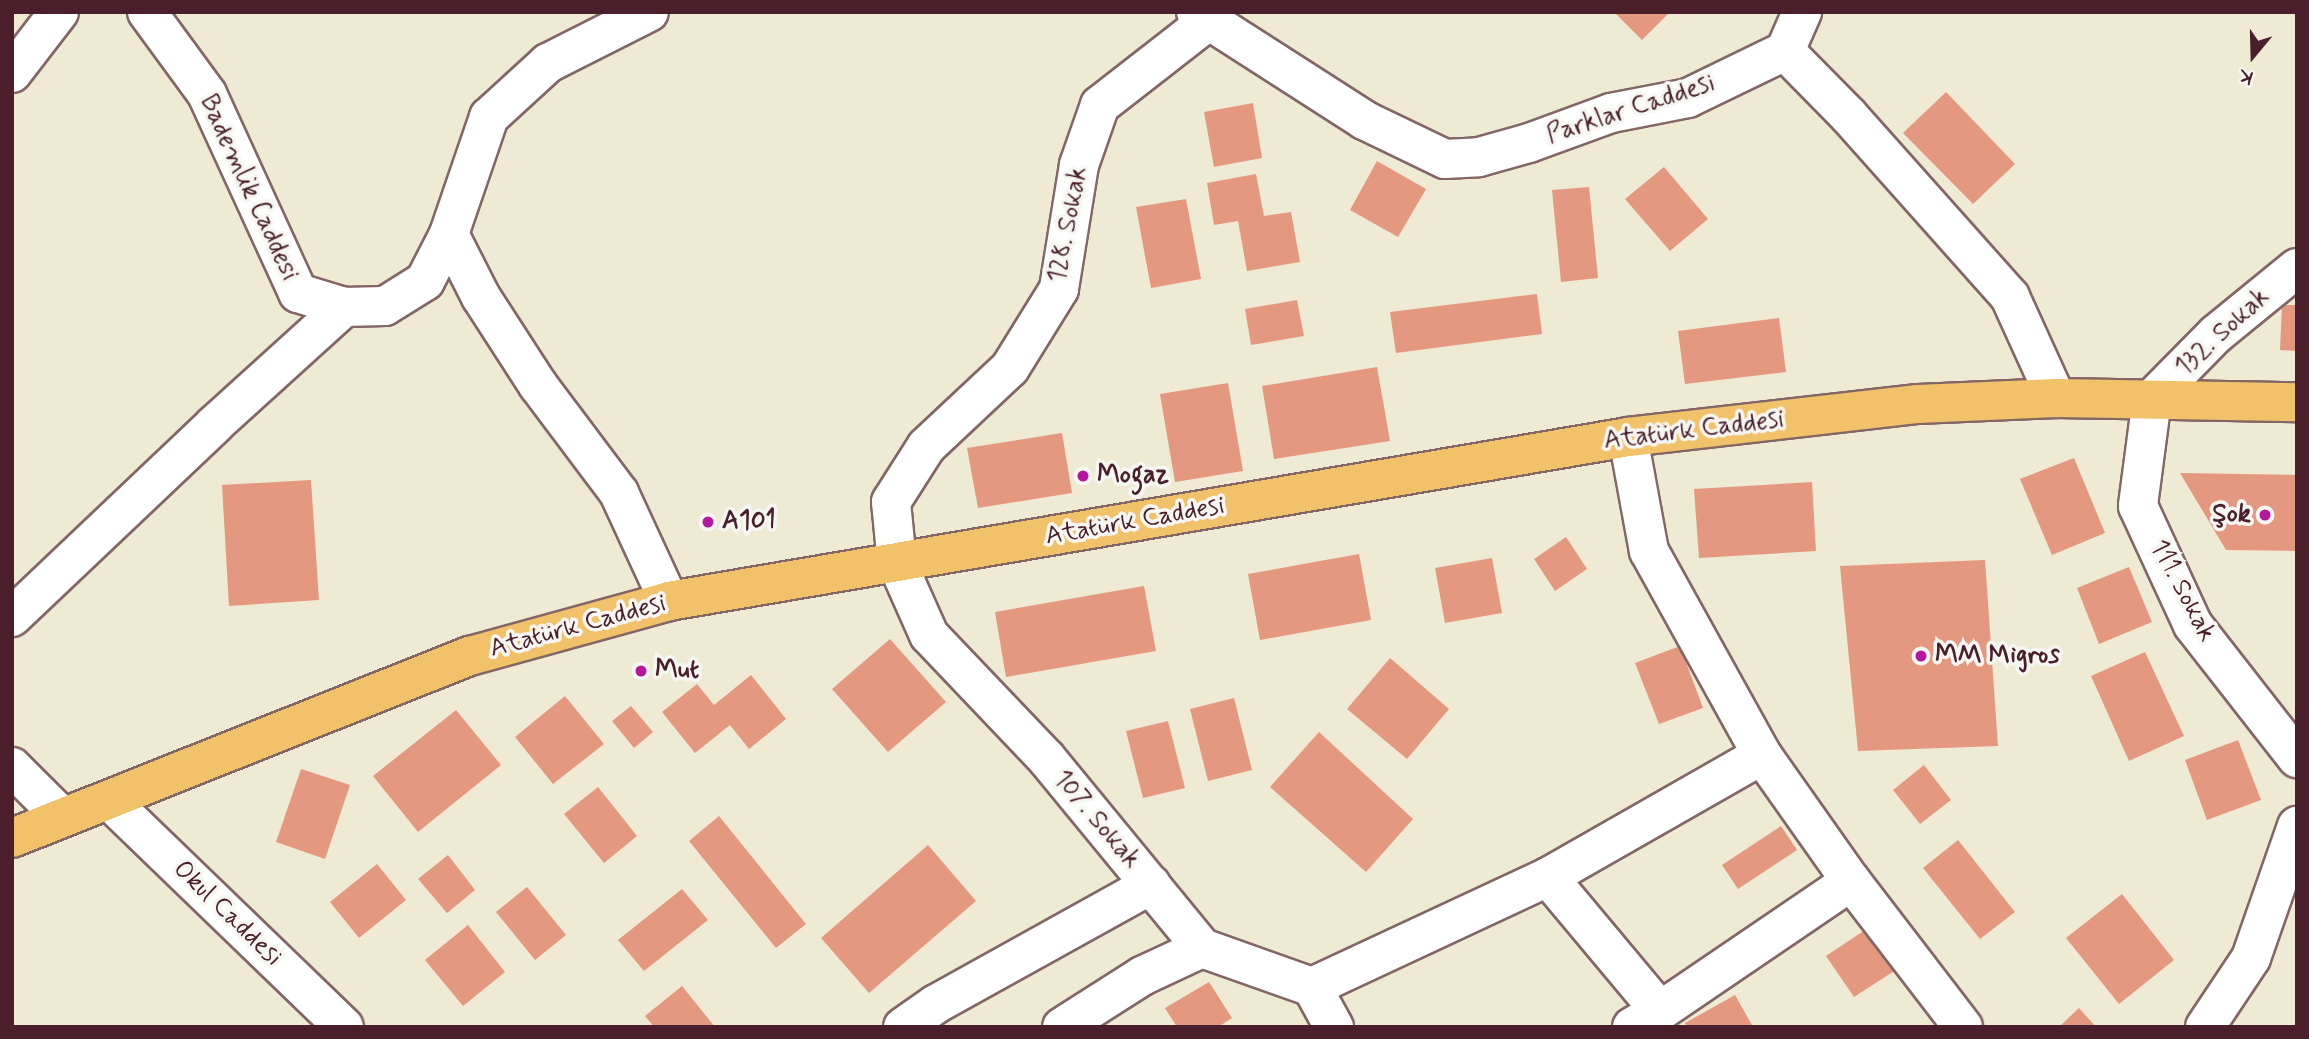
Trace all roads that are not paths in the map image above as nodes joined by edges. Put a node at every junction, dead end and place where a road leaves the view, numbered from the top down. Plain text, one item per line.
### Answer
1 (59, 12) edge
2 (148, 12) edge
3 (649, 12) edge
4 (1802, 12) edge
5 (1207, 15) edge
6 (1785, 51) junction
7 (12, 73) edge
8 (449, 234) junction
9 (2297, 268) edge
10 (344, 307) junction
11 (2056, 398) junction
12 (2152, 399) junction
13 (2297, 402) edge
14 (1628, 437) junction
15 (897, 563) junction
16 (669, 601) junction
17 (12, 617) edge
18 (1762, 755) junction
19 (2297, 758) edge
20 (12, 766) edge
21 (110, 802) junction
22 (62, 817) junction
23 (2297, 826) edge
24 (12, 838) edge
25 (1548, 877) junction
26 (1852, 881) junction
27 (1151, 885) junction
28 (1202, 948) junction
29 (1312, 987) junction
30 (1646, 1019) edge
31 (344, 1027) edge
32 (903, 1027) edge
33 (1062, 1027) edge
34 (1334, 1027) edge
35 (1963, 1027) edge
36 (2205, 1027) edge

1 - 7 street
2 - 10 street, Bademlik Caddesi
3 - 8 street, Bademlik Caddesi
4 - 6 street
5 - 6 street, Parklar Caddesi
5 - 15 street, 128. Sokak
6 - 11 street
8 - 10 street, Bademlik Caddesi
8 - 16 street
9 - 12 street, 132. Sokak
10 - 17 street
11 - 12 main road, Atatürk Caddesi
11 - 14 main road, Atatürk Caddesi
12 - 13 main road, Atatürk Caddesi
12 - 19 street, 111. Sokak
14 - 15 main road, Atatürk Caddesi
14 - 18 street
15 - 16 main road, Atatürk Caddesi
15 - 27 street, 107. Sokak
16 - 21 main road, Atatürk Caddesi
18 - 25 street
18 - 26 street
20 - 22 street
21 - 22 main road, Atatürk Caddesi
21 - 31 street, Okul Caddesi
22 - 24 main road, Atatürk Caddesi
23 - 36 street
25 - 29 street
25 - 30 street
26 - 30 street
26 - 35 street
27 - 28 street, 107. Sokak
27 - 32 street
28 - 29 street
28 - 33 street
29 - 34 street

